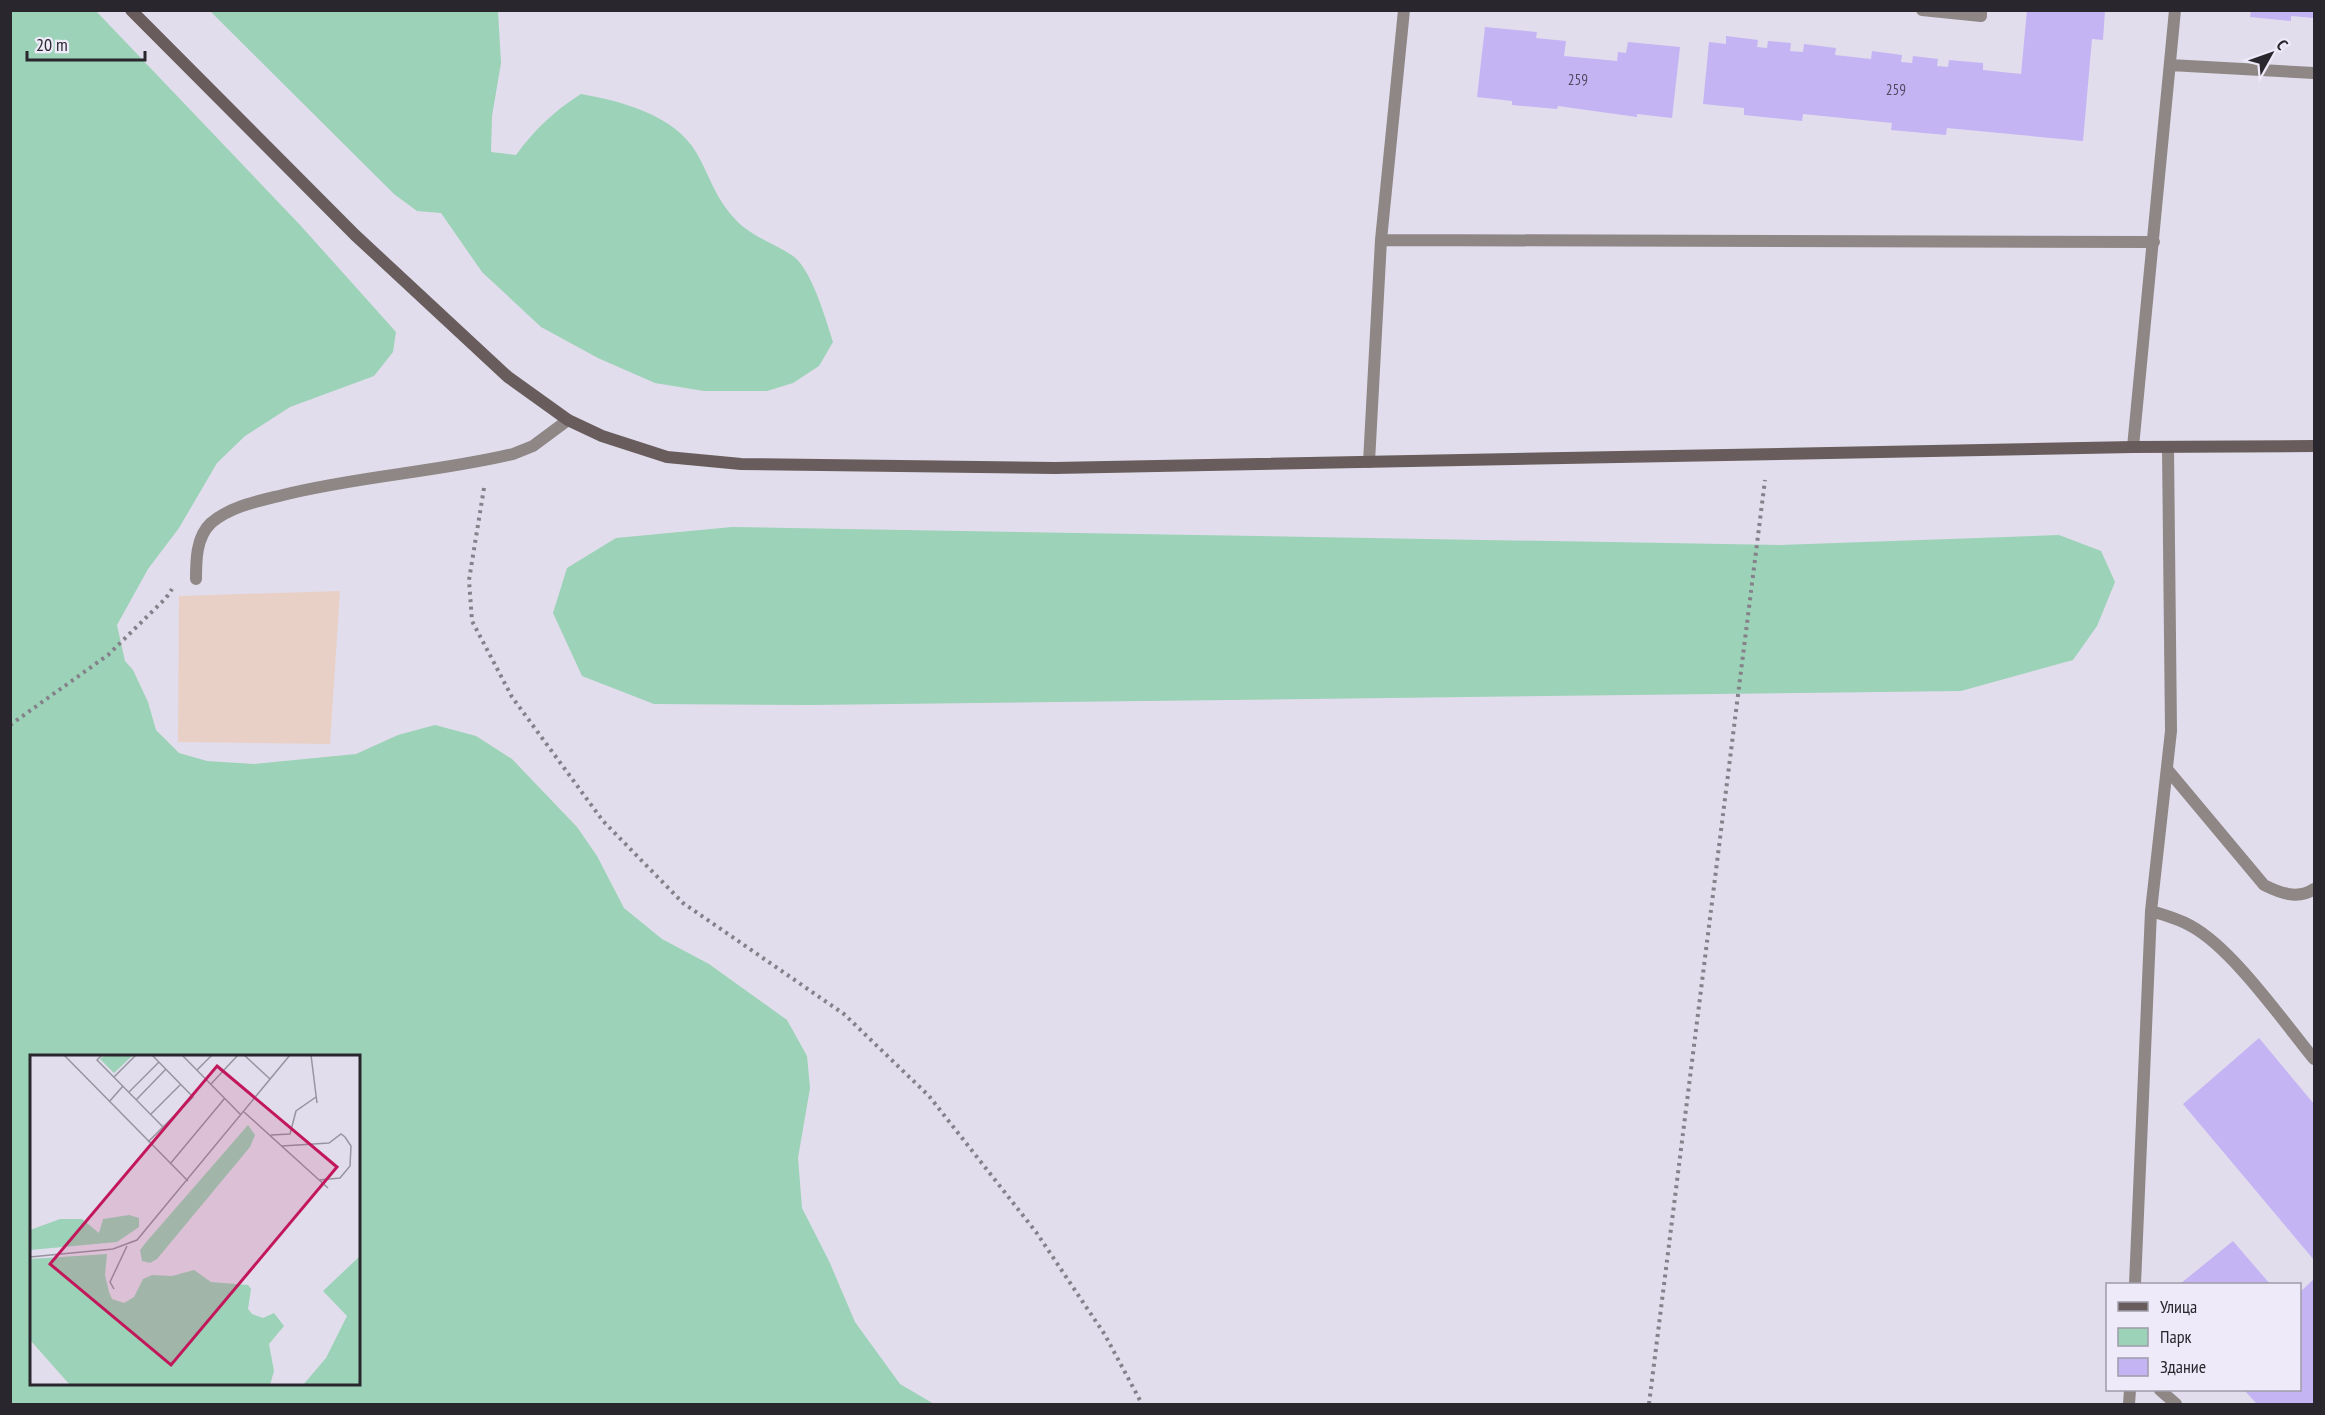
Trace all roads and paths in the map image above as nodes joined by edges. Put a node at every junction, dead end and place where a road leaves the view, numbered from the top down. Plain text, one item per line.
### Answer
1 (131, 10) edge
2 (1404, 10) edge
3 (1922, 10) edge
4 (1981, 10) edge
5 (2175, 10) edge
6 (2170, 65) junction
7 (2314, 73) edge
8 (1381, 240) junction
9 (2154, 242) junction
10 (568, 420) junction
11 (2314, 446) edge
12 (2133, 447) junction
13 (2168, 448) junction
14 (1768, 454) junction
15 (489, 459) junction
16 (1369, 462) junction
17 (196, 579) dead end
18 (176, 581) dead end
19 (10, 725) edge
20 (2167, 769) junction
21 (2314, 889) edge
22 (2151, 912) junction
23 (2314, 1059) edge
24 (2135, 1283) edge
25 (2162, 1391) edge
26 (1142, 1404) edge
27 (1649, 1404) edge
28 (2176, 1404) edge

1 - 10 street
2 - 8 lane
3 - 4 lane
5 - 6 lane
6 - 7 lane
6 - 9 lane
8 - 9 lane
8 - 16 lane
9 - 12 lane
10 - 15 lane
10 - 16 street
11 - 13 street
12 - 13 street
12 - 14 street
13 - 20 lane
14 - 16 street
14 - 27 path
15 - 17 lane
15 - 26 path
18 - 19 path
20 - 21 lane
20 - 22 lane
22 - 23 lane
22 - 24 lane
25 - 28 lane

